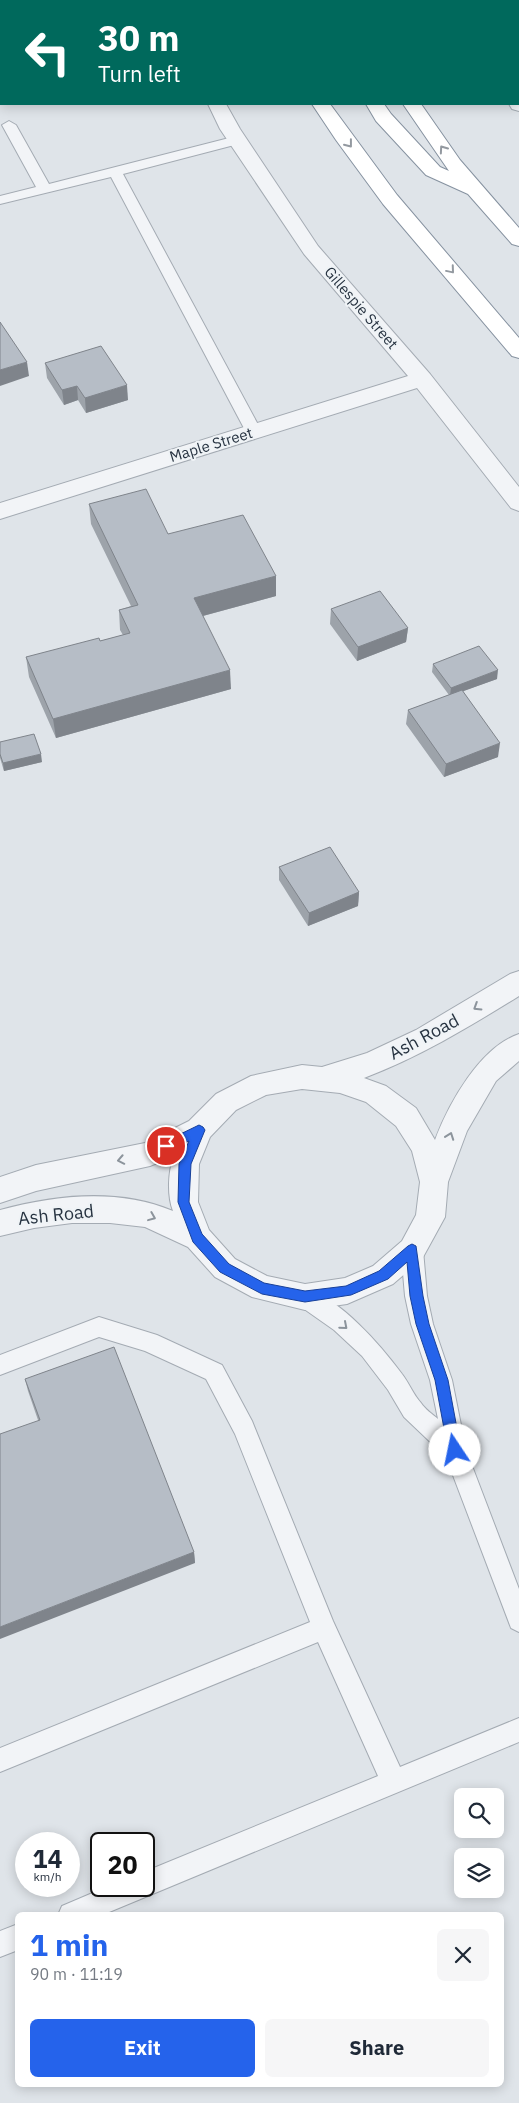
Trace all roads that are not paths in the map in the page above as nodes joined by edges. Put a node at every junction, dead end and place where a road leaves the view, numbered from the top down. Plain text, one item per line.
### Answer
1 (218, 105) edge
2 (322, 105) edge
3 (375, 105) edge
4 (413, 105) edge
5 (9, 125) dead end
6 (237, 140) junction
7 (115, 172) junction
8 (44, 188) junction
9 (477, 192) junction
10 (0, 200) edge
11 (519, 240) edge
12 (519, 351) edge
13 (422, 379) junction
14 (254, 432) junction
15 (519, 503) edge
16 (0, 511) edge
17 (519, 982) edge
18 (519, 1045) edge
19 (324, 1078) junction
20 (199, 1130) junction
21 (434, 1182) junction
22 (0, 1190) edge
23 (0, 1223) edge
24 (198, 1238) junction
25 (412, 1250) junction
26 (305, 1296) junction
27 (0, 1366) edge
28 (455, 1450) junction
29 (519, 1620) edge
30 (324, 1628) junction
31 (519, 1730) edge
32 (0, 1760) edge
33 (394, 1782) junction
34 (155, 1881) edge
35 (115, 1897) edge
36 (78, 1912) edge
37 (15, 1938) edge
38 (0, 1944) edge

1 - 6 street, Gillespie Street
2 -> 12 highway
3 - 9 highway
9 -> 4 highway
5 - 8 lane
6 - 7 lane
6 - 13 street, Gillespie Street
7 - 8 lane
7 - 14 lane
8 - 10 lane
9 - 11 highway
13 - 14 street, Maple Street
13 - 15 street, Gillespie Street
14 - 16 street, Maple Street
17 -> 19 street, Ash Road
21 -> 18 street
19 - 20 street
19 - 21 street
20 -> 22 street, Ash Road
20 - 24 street
21 - 25 street
23 -> 24 street, Ash Road
24 - 26 street
25 - 26 street
25 - 28 lane
26 -> 28 lane
27 - 30 lane
28 - 29 lane
30 - 32 lane
30 - 33 lane
31 - 33 lane
33 - 34 lane
35 - 36 lane
37 - 38 lane

